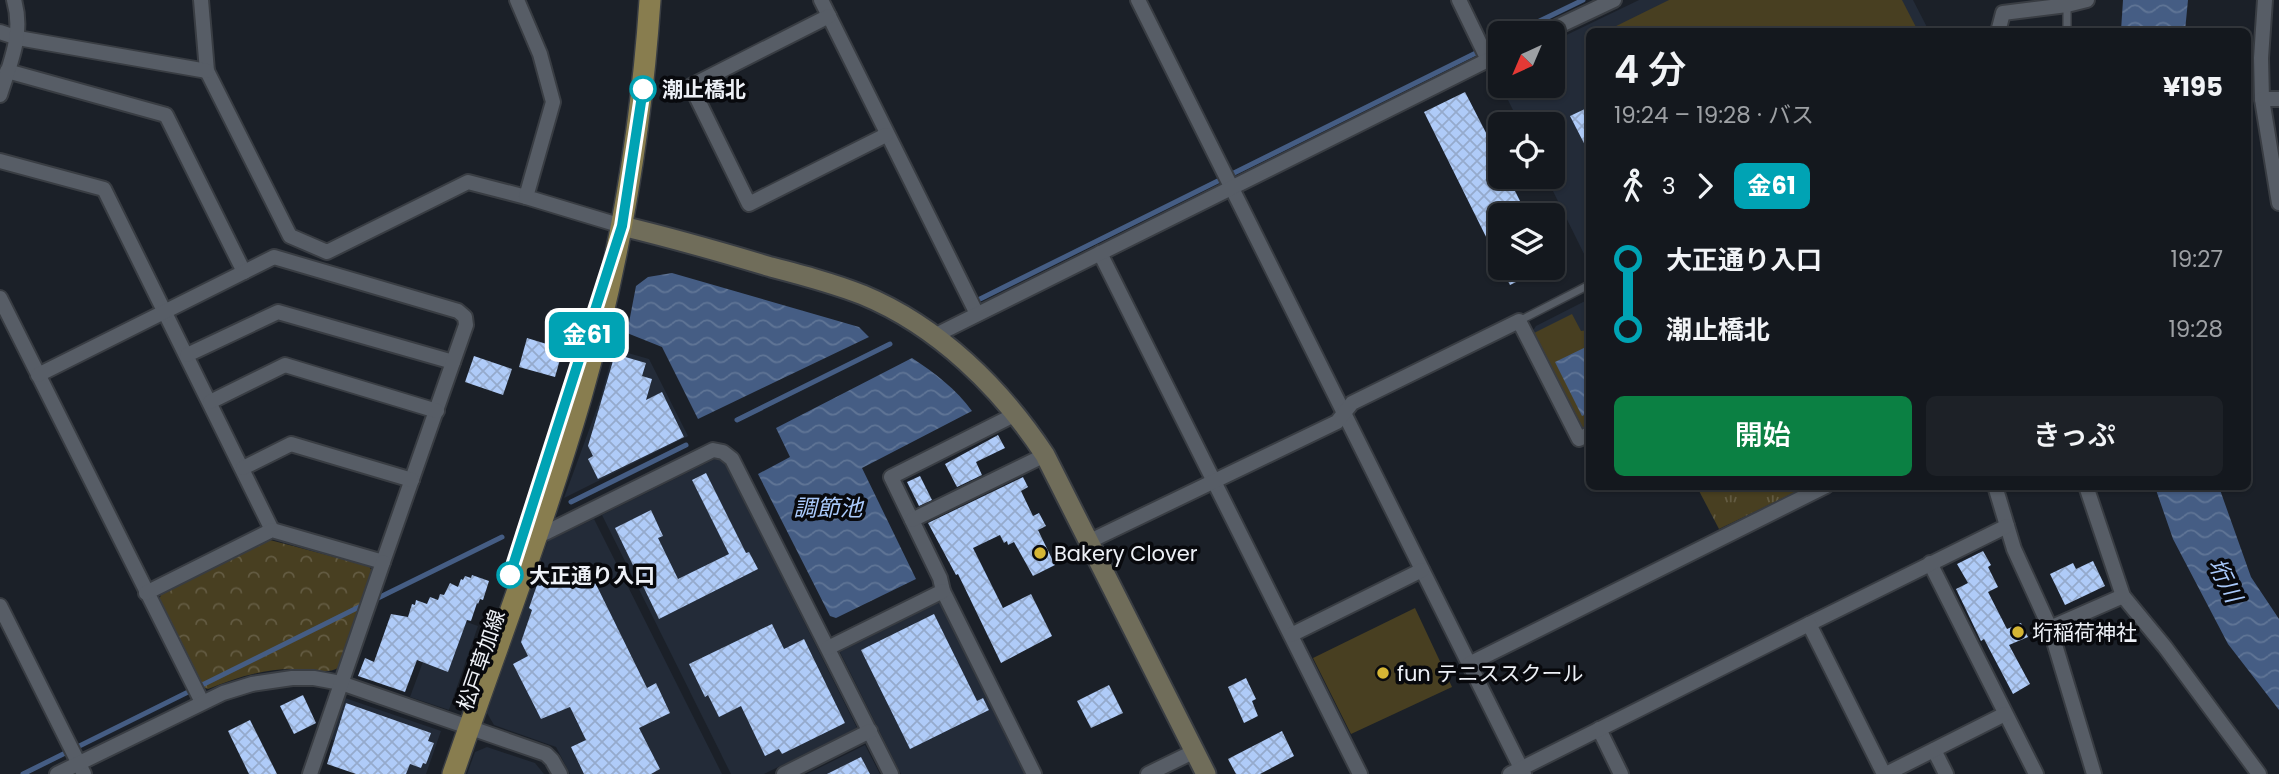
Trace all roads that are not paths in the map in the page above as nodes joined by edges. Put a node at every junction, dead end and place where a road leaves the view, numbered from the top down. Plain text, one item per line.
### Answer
1 (14, 0) edge
2 (201, 0) edge
3 (517, 0) edge
4 (650, 0) edge
5 (821, 0) edge
6 (1138, 0) edge
7 (1459, 0) edge
8 (1614, 0) edge
9 (2087, 0) edge
10 (2265, 0) edge
11 (2067, 5) junction
12 (829, 16) junction
13 (1565, 23) edge
14 (1999, 28) edge
15 (2067, 28) edge
16 (0, 32) edge
17 (18, 38) junction
18 (1488, 51) edge
19 (1488, 60) edge
20 (8, 71) junction
21 (207, 71) junction
22 (0, 95) edge
23 (2262, 99) junction
24 (2279, 99) edge
25 (886, 135) junction
26 (0, 161) edge
27 (1227, 180) junction
28 (526, 197) junction
29 (2279, 203) edge
30 (622, 226) junction
31 (1100, 253) junction
32 (244, 272) junction
33 (1586, 287) edge
34 (0, 298) edge
35 (165, 311) junction
36 (977, 314) junction
37 (1519, 321) junction
38 (934, 336) junction
39 (187, 355) junction
40 (453, 362) junction
41 (38, 374) junction
42 (210, 402) junction
43 (437, 411) junction
44 (1016, 414) junction
45 (1343, 414) junction
46 (1586, 436) edge
47 (1045, 455) junction
48 (243, 468) junction
49 (412, 480) junction
50 (1214, 481) junction
51 (1818, 490) edge
52 (1996, 490) edge
53 (2088, 490) edge
54 (912, 520) junction
55 (2007, 526) junction
56 (272, 530) junction
57 (529, 535) junction
58 (1090, 541) junction
59 (383, 562) junction
60 (1930, 564) junction
61 (1422, 570) junction
62 (943, 591) junction
63 (146, 593) junction
64 (2123, 596) junction
65 (0, 606) edge
66 (1809, 624) junction
67 (2050, 628) junction
68 (1291, 635) junction
69 (828, 648) junction
70 (1469, 664) junction
71 (341, 683) junction
72 (200, 698) junction
73 (2006, 714) junction
74 (464, 725) junction
75 (1599, 729) junction
76 (870, 731) junction
77 (1934, 750) junction
78 (1195, 751) junction
79 (79, 764) edge
80 (1519, 772) edge
81 (57, 774) edge
82 (310, 774) edge
83 (443, 774) edge
84 (453, 774) edge
85 (559, 774) edge
86 (784, 774) edge
87 (891, 774) edge
88 (1034, 774) edge
89 (1149, 774) edge
90 (1206, 774) edge
91 (1360, 774) edge
92 (1621, 774) edge
93 (1885, 774) edge
94 (1946, 774) edge
95 (2036, 774) edge
96 (2094, 774) edge
97 (2259, 774) edge

1 - 17 street
2 - 21 street
3 - 28 street
4 - 30 main road, 松戸草加線
5 - 12 street
6 - 27 street
7 - 18 street
8 - 13 street
9 - 11 street
10 - 23 street
11 - 14 street
11 - 15 lane
12 - 25 street
12 - 25 street
16 - 17 street
17 - 20 street
17 - 21 street
19 - 27 street
20 - 22 street
20 - 32 street
21 - 28 street
23 - 24 street
23 - 29 street
25 - 36 street
26 - 35 street
27 - 31 street
27 - 45 street
28 - 30 street
30 - 38 street
30 - 57 main road, 松戸草加線
31 - 36 street
31 - 50 street
32 - 35 street
32 - 40 street
33 - 37 lane
34 - 41 street
35 - 39 street
35 - 41 street
36 - 38 street
37 - 45 street
37 - 46 street
38 - 44 street
39 - 40 street
39 - 42 street
40 - 43 street
41 - 63 street
42 - 43 street
42 - 48 street
43 - 49 street
44 - 47 street
44 - 54 street
45 - 50 street
45 - 61 street
47 - 54 street
47 - 58 street
48 - 49 street
48 - 56 street
49 - 59 street
50 - 58 street
50 - 68 street
51 - 70 street
52 - 55 street
53 - 64 street
54 - 62 street
55 - 60 street
55 - 67 street
56 - 59 street
56 - 63 street
57 - 69 street
57 - 74 main road, 松戸草加線
58 - 78 street
59 - 71 street
60 - 66 street
60 - 73 street
61 - 68 street
61 - 70 street
62 - 69 street
62 - 88 street
63 - 72 street
64 - 67 street
64 - 97 street
65 - 79 street
66 - 75 street
66 - 93 street
67 - 96 street
68 - 91 street
69 - 76 street
70 - 80 street
71 - 72 street
71 - 74 street
71 - 82 street
72 - 79 street
73 - 77 street
73 - 95 street
74 - 83 main road, 松戸草加線
74 - 84 main road, 松戸草加線
74 - 85 street
75 - 80 street
75 - 92 street
76 - 86 street
76 - 87 street
77 - 93 street
77 - 94 street
78 - 89 street
78 - 90 street
79 - 81 street

